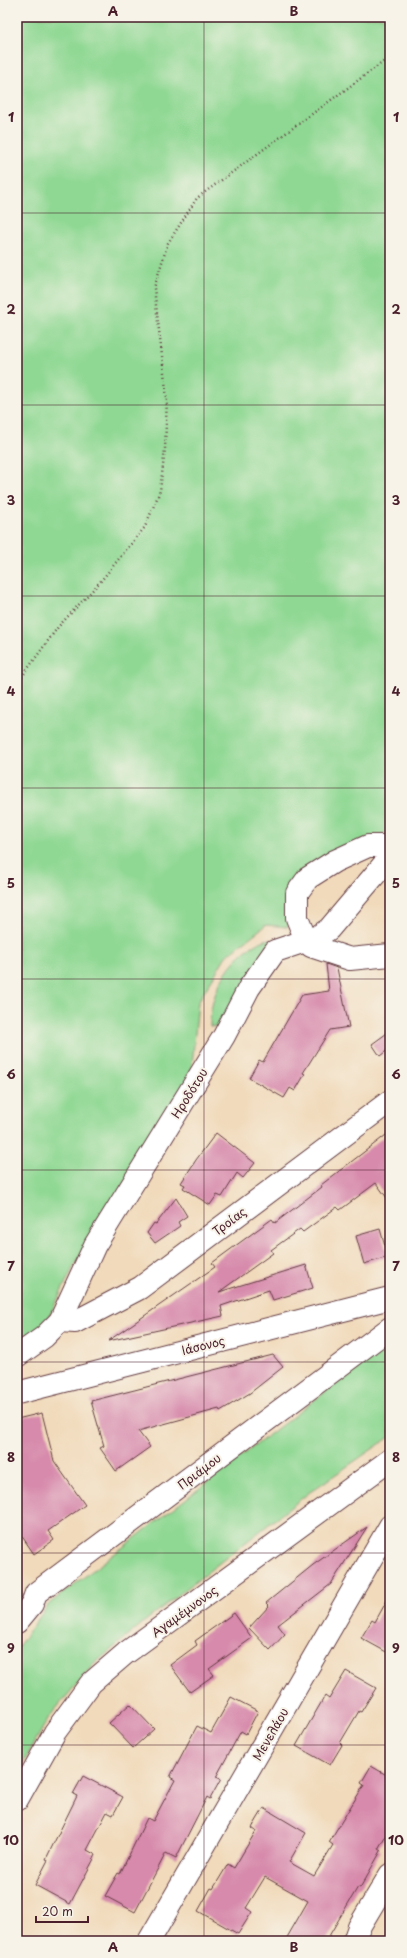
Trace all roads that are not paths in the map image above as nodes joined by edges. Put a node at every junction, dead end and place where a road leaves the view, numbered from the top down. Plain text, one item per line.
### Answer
1 (390, 846) edge
2 (390, 857) edge
3 (306, 940) junction
4 (390, 954) edge
5 (390, 1101) edge
6 (390, 1298) edge
7 (60, 1321) junction
8 (390, 1328) edge
9 (17, 1356) edge
10 (17, 1393) edge
11 (390, 1460) edge
12 (390, 1526) edge
13 (26, 1596) edge
14 (17, 1622) edge
15 (17, 1800) edge
16 (390, 1875) edge
17 (149, 1941) edge
18 (354, 1941) edge

1 - 3 street
2 - 3 street, Ηροδότου
3 - 4 street
3 - 7 street, Ηροδότου
5 - 7 street, Τροίας
6 - 10 street, Ιάσονος
7 - 9 street, Ηροδότου
8 - 13 street, Πριάμου
11 - 15 street, Αγαμέμνονος
12 - 17 street, Μενελάου
13 - 14 street, Πριάμου
16 - 18 street

